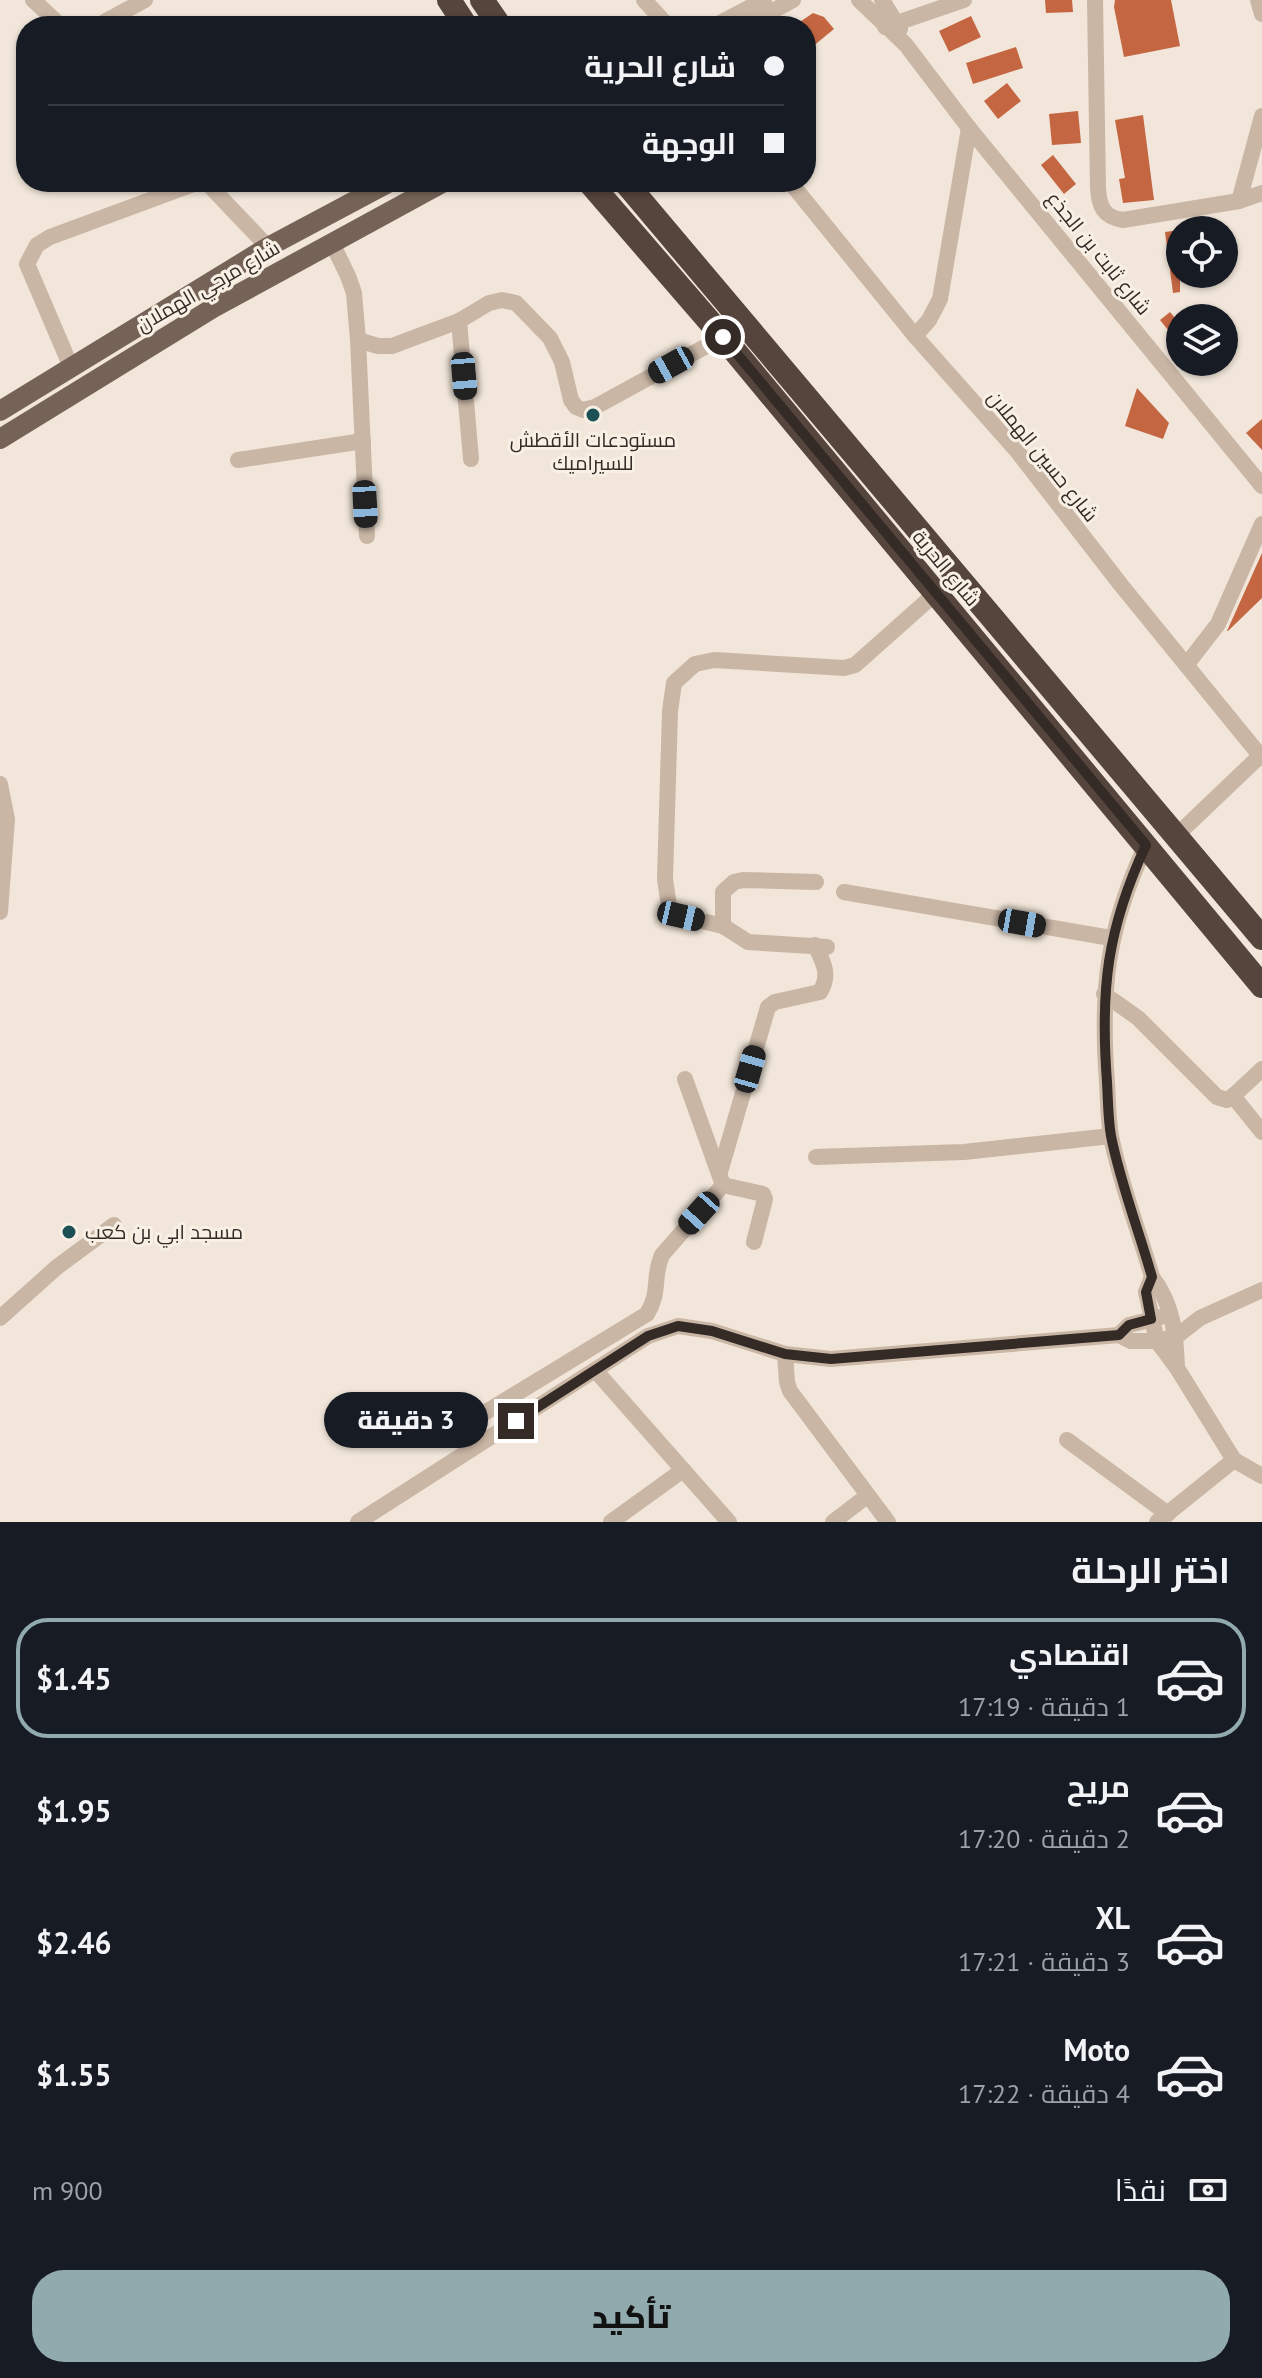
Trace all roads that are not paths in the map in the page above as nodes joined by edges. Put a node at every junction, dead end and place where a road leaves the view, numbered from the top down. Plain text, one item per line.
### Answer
1 (33, 0) edge
2 (145, 0) edge
3 (482, 0) edge
4 (644, 0) edge
5 (764, 0) edge
6 (793, 0) edge
7 (859, 0) edge
8 (882, 0) edge
9 (964, 0) edge
10 (1095, 0) edge
11 (1258, 0) edge
12 (1262, 14) edge
13 (50, 16) edge
14 (117, 16) edge
15 (495, 16) edge
16 (659, 16) edge
17 (733, 16) edge
18 (763, 16) edge
19 (891, 24) junction
20 (1262, 116) edge
21 (969, 128) junction
22 (172, 192) edge
23 (216, 192) edge
24 (371, 192) edge
25 (426, 192) edge
26 (596, 192) edge
27 (634, 192) edge
28 (646, 192) edge
29 (798, 192) edge
30 (1262, 193) edge
31 (1239, 201) junction
32 (651, 212) junction
33 (332, 243) junction
34 (268, 247) junction
35 (459, 321) junction
36 (915, 336) junction
37 (723, 337) junction
38 (358, 340) junction
39 (71, 367) junction
40 (0, 411) edge
41 (0, 439) edge
42 (363, 441) junction
43 (471, 459) dead end
44 (238, 460) dead end
45 (1262, 486) edge
46 (1262, 524) edge
47 (367, 536) dead end
48 (936, 593) junction
49 (1187, 664) junction
50 (1261, 756) edge
51 (0, 784) edge
52 (1177, 835) junction
53 (1146, 845) junction
54 (816, 882) dead end
55 (844, 892) dead end
56 (0, 909) edge
57 (723, 926) junction
58 (1111, 938) junction
59 (1262, 938) edge
60 (1262, 986) edge
61 (1104, 994) junction
62 (1262, 1069) edge
63 (685, 1079) dead end
64 (1233, 1096) junction
65 (1262, 1132) edge
66 (1111, 1136) junction
67 (816, 1157) dead end
68 (722, 1178) junction
69 (114, 1225) dead end
70 (754, 1242) dead end
71 (1152, 1277) junction
72 (1262, 1290) edge
73 (1171, 1314) junction
74 (0, 1318) edge
75 (1200, 1318) junction
76 (1151, 1319) junction
77 (1119, 1335) junction
78 (1177, 1336) junction
79 (1157, 1341) junction
80 (785, 1354) junction
81 (1177, 1368) junction
82 (595, 1370) junction
83 (481, 1415) dead end
84 (1067, 1440) dead end
85 (1234, 1460) junction
86 (683, 1470) junction
87 (1262, 1476) edge
88 (867, 1496) junction
89 (1163, 1518) edge
90 (358, 1522) edge
91 (611, 1522) edge
92 (729, 1522) edge
93 (833, 1522) edge
94 (888, 1522) edge

1 - 13 street
2 - 14 street
3 - 15 highway
4 - 16 street
5 - 17 street
6 - 18 street
7 - 19 street, شارع ثابت بن الجذع
8 - 19 street, شارع ثابت بن الجذع
9 - 19 street
10 - 31 street
11 - 12 street
19 - 21 street, شارع ثابت بن الجذع
20 - 31 street
21 - 36 street
21 - 45 street, شارع ثابت بن الجذع
22 - 39 street
23 - 34 street
24 - 34 main road, شارع مرجي الهملان
25 - 33 main road, شارع مرجي الهملان
26 - 37 highway, شارع الحرية
27 - 32 highway, شارع الحرية
28 - 32 highway
29 - 36 street, شارع حسين الهملان
30 - 31 street
32 - 52 highway, شارع الحرية
33 - 38 street
33 - 41 main road, شارع مرجي الهملان
34 - 39 main road, شارع مرجي الهملان
35 - 37 street
35 - 38 street
35 - 43 street
36 - 49 street, شارع حسين الهملان
37 - 48 highway, شارع الحرية
38 - 42 street
39 - 40 main road, شارع مرجي الهملان
42 - 44 street
42 - 47 street
46 - 49 street
48 - 53 highway, شارع الحرية
48 - 57 street
49 - 50 street, شارع حسين الهملان
50 - 52 street
51 - 56 street
52 - 59 highway, شارع الحرية
53 - 58 street
53 - 60 highway, شارع الحرية
54 - 57 street
55 - 58 street
57 - 68 street
58 - 61 street
61 - 64 street
61 - 66 street
62 - 64 street
63 - 68 street
64 - 65 street
66 - 67 street
66 - 71 street
68 - 70 street
68 - 83 street
69 - 74 street
71 - 73 street
71 - 76 street
72 - 75 street
73 - 75 street
73 - 76 street
73 - 78 street
75 - 78 street
76 - 77 street
76 - 79 street
77 - 79 street
77 - 80 street
78 - 79 street
78 - 81 street
79 - 81 street
80 - 82 street
80 - 88 street
81 - 85 street
82 - 86 street
82 - 90 street
84 - 89 street
85 - 87 street
85 - 89 street
86 - 91 street
86 - 92 street
88 - 93 street
88 - 94 street

